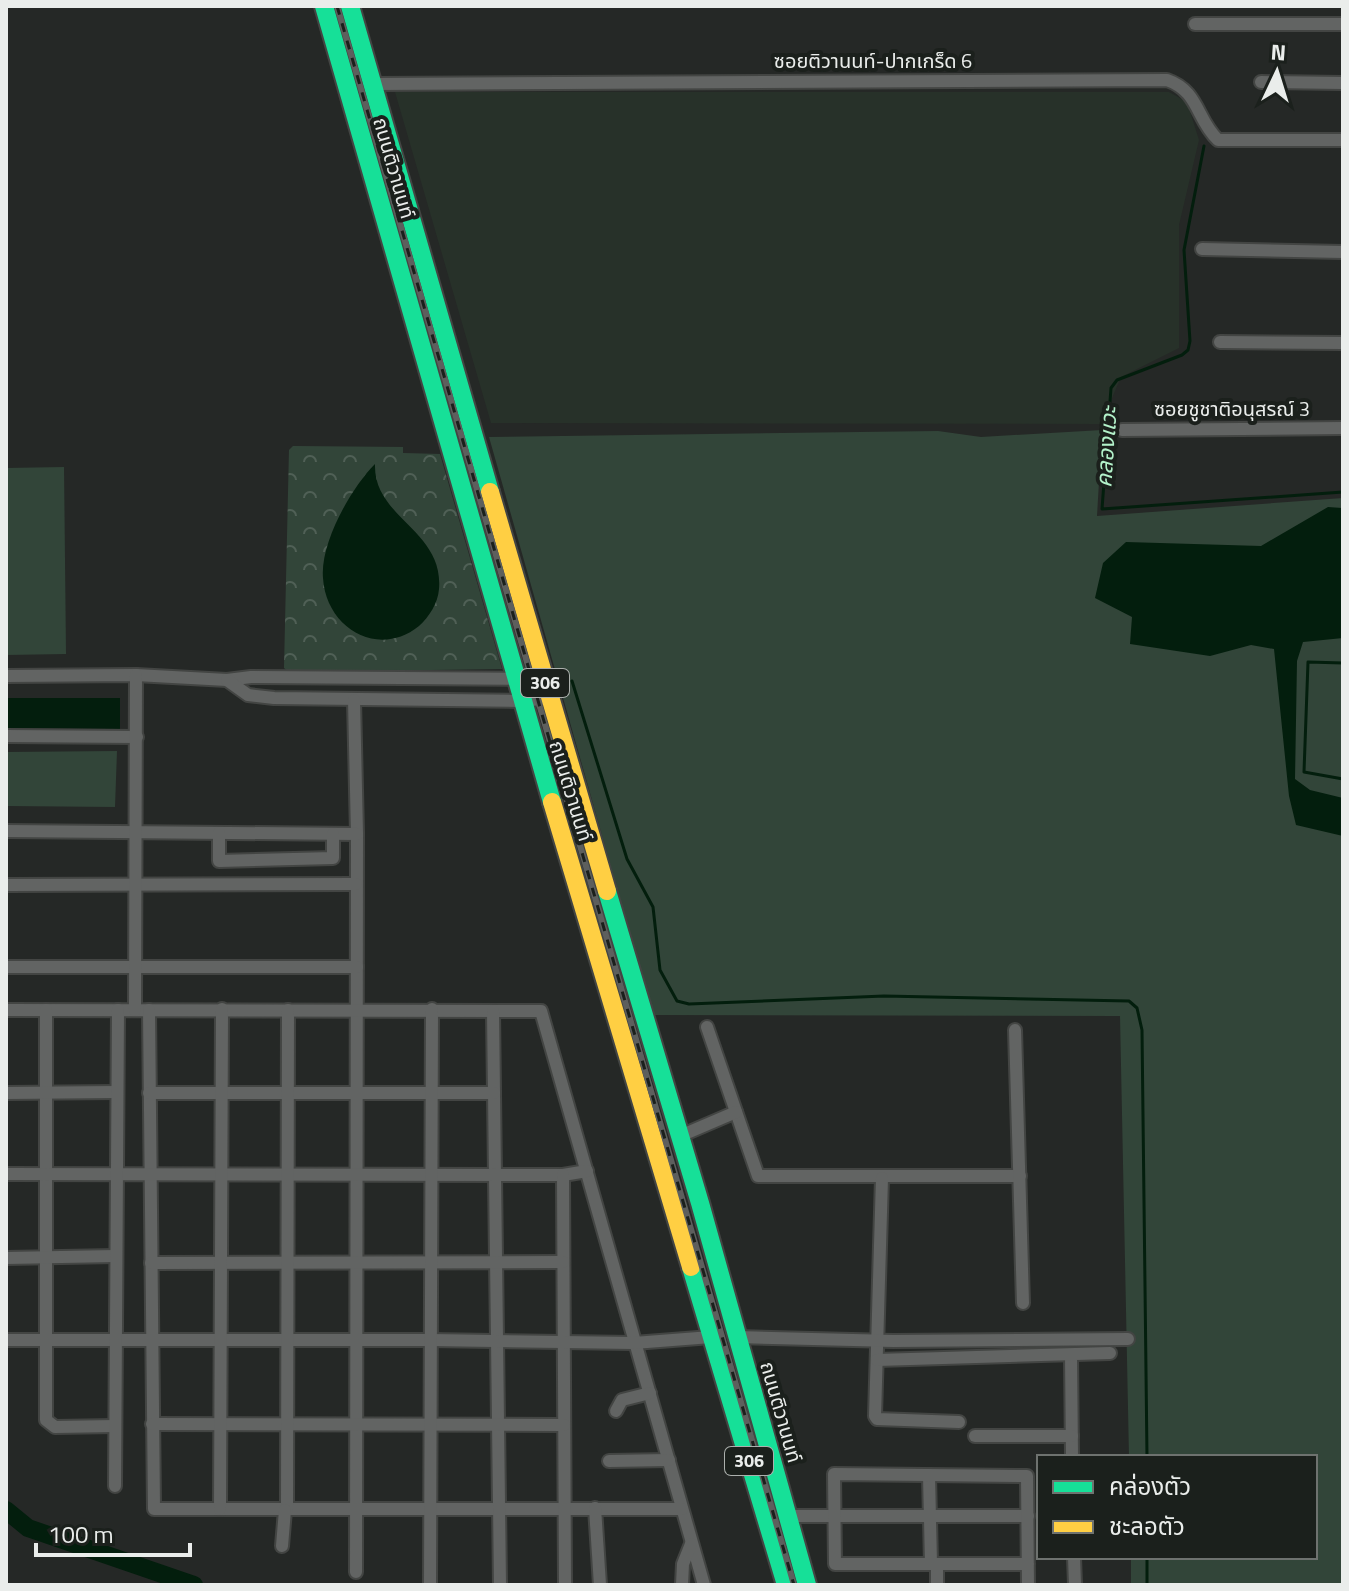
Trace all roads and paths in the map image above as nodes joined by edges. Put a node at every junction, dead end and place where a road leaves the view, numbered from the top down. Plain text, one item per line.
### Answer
1 (324, 6) edge
2 (350, 6) edge
3 (1195, 24) dead end
4 (1343, 24) edge
5 (357, 28) junction
6 (333, 35) junction
7 (1261, 82) dead end
8 (1343, 83) edge
9 (373, 84) junction
10 (1343, 140) edge
11 (1202, 249) dead end
12 (1343, 252) edge
13 (1220, 342) dead end
14 (1343, 343) edge
15 (1343, 428) edge
16 (1122, 430) dead end
17 (136, 675) junction
18 (6, 676) edge
19 (402, 678) junction
20 (544, 679) junction
21 (227, 680) junction
22 (517, 680) junction
23 (549, 698) junction
24 (354, 700) junction
25 (403, 701) junction
26 (522, 701) junction
27 (6, 736) edge
28 (137, 737) junction
29 (6, 831) edge
30 (136, 833) junction
31 (219, 833) junction
32 (333, 834) junction
33 (357, 834) junction
34 (356, 884) junction
35 (6, 885) edge
36 (135, 885) junction
37 (6, 967) edge
38 (133, 967) junction
39 (357, 967) junction
40 (222, 1009) junction
41 (432, 1009) junction
42 (6, 1010) edge
43 (46, 1010) junction
44 (118, 1010) junction
45 (135, 1010) junction
46 (149, 1010) junction
47 (288, 1010) junction
48 (357, 1010) junction
49 (493, 1011) junction
50 (707, 1027) dead end
51 (1015, 1030) dead end
52 (432, 1091) junction
53 (117, 1092) junction
54 (221, 1092) junction
55 (356, 1092) junction
56 (6, 1093) edge
57 (44, 1093) junction
58 (149, 1093) junction
59 (288, 1093) junction
60 (494, 1093) junction
61 (736, 1112) junction
62 (680, 1136) junction
63 (587, 1171) junction
64 (6, 1174) edge
65 (45, 1174) junction
66 (431, 1174) junction
67 (221, 1175) junction
68 (356, 1175) junction
69 (495, 1175) junction
70 (563, 1175) junction
71 (117, 1176) junction
72 (150, 1176) junction
73 (288, 1176) junction
74 (1020, 1176) junction
75 (882, 1178) junction
76 (116, 1256) junction
77 (6, 1258) edge
78 (45, 1258) junction
79 (356, 1261) junction
80 (431, 1261) junction
81 (221, 1262) junction
82 (288, 1262) junction
83 (496, 1262) junction
84 (563, 1262) junction
85 (151, 1263) junction
86 (1023, 1303) dead end
87 (711, 1337) junction
88 (737, 1337) junction
89 (1128, 1339) dead end
90 (6, 1340) edge
91 (45, 1340) junction
92 (116, 1340) junction
93 (152, 1340) junction
94 (221, 1340) junction
95 (431, 1340) junction
96 (878, 1340) junction
97 (288, 1341) junction
98 (357, 1341) junction
99 (497, 1342) junction
100 (564, 1343) junction
101 (634, 1343) junction
102 (1110, 1353) dead end
103 (1071, 1355) junction
104 (877, 1360) junction
105 (650, 1393) junction
106 (616, 1411) dead end
107 (959, 1422) dead end
108 (220, 1423) junction
109 (430, 1423) junction
110 (152, 1424) junction
111 (287, 1424) junction
112 (356, 1424) junction
113 (498, 1425) junction
114 (564, 1425) junction
115 (115, 1426) junction
116 (975, 1436) dead end
117 (1072, 1436) junction
118 (1072, 1455) edge
119 (669, 1460) junction
120 (609, 1461) dead end
121 (929, 1475) junction
122 (115, 1486) dead end
123 (430, 1507) junction
124 (499, 1508) junction
125 (565, 1508) junction
126 (595, 1508) junction
127 (220, 1509) junction
128 (356, 1509) junction
129 (682, 1509) junction
130 (286, 1510) junction
131 (787, 1516) junction
132 (836, 1516) junction
133 (930, 1516) junction
134 (1028, 1516) junction
135 (691, 1544) junction
136 (282, 1546) dead end
137 (1074, 1559) edge
138 (934, 1564) junction
139 (1028, 1564) junction
140 (356, 1572) dead end
141 (430, 1585) edge
142 (500, 1585) edge
143 (565, 1585) edge
144 (600, 1585) edge
145 (682, 1585) edge
146 (704, 1585) edge
147 (786, 1585) edge
148 (807, 1585) edge
149 (937, 1585) edge
150 (1028, 1585) edge
151 (1075, 1585) edge

1 - 6 main road, ถนนติวานนท์ / 306
2 - 5 main road, ถนนติวานนท์ / 306
3 - 4 street
5 - 6 main road
5 - 9 main road, ถนนติวานนท์ / 306
6 - 22 main road, ถนนติวานนท์ / 306
7 - 8 street
9 - 10 street, ซอยติวานนท์-ปากเกร็ด 6
9 - 20 main road, ถนนติวานนท์ / 306
11 - 12 street
13 - 14 street
15 - 16 street, ซอยชูชาติอนุสรณ์ 3
17 - 18 street
17 - 21 street
17 - 28 street
19 - 21 street
19 - 22 street
19 - 25 street
20 - 22 street
20 - 23 main road, ถนนติวานนท์ / 306
21 - 24 street
22 - 26 main road, ถนนติวานนท์ / 306
23 - 26 street
23 - 62 main road, ถนนติวานนท์ / 306
24 - 25 street
24 - 33 street
25 - 26 street
26 - 87 main road, ถนนติวานนท์ / 306
27 - 28 street
28 - 30 street
29 - 30 street
30 - 31 street
30 - 36 street
31 - 32 street
31 - 32 street
32 - 33 street
33 - 34 street
34 - 36 street
34 - 39 street
35 - 36 street
36 - 38 street
37 - 38 street
38 - 39 street
38 - 45 street
39 - 48 street
40 - 46 street
40 - 47 street
40 - 54 street
41 - 48 street
41 - 49 street
41 - 52 street
42 - 43 street
43 - 44 street
43 - 57 street
44 - 45 street
44 - 53 street
45 - 46 street
46 - 58 street
47 - 48 street
47 - 59 street
48 - 55 street
49 - 60 street
49 - 63 street
50 - 61 street
51 - 74 street
52 - 55 street
52 - 60 street
52 - 66 street
53 - 57 street
53 - 71 street
54 - 58 street
54 - 59 street
54 - 67 street
55 - 59 street
55 - 68 street
56 - 57 street
57 - 65 street
58 - 72 street
59 - 73 street
60 - 69 street
61 - 62 street
61 - 75 street
62 - 88 main road, ถนนติวานนท์ / 306
63 - 70 street
63 - 101 street
64 - 65 street
65 - 71 street
65 - 78 street
66 - 68 street
66 - 69 street
66 - 80 street
67 - 72 street
67 - 73 street
67 - 81 street
68 - 73 street
68 - 79 street
69 - 70 street
69 - 83 street
70 - 84 street
71 - 72 street
71 - 76 street
72 - 85 street
73 - 82 street
74 - 75 street
74 - 86 street
75 - 96 street
76 - 78 street
76 - 92 street
77 - 78 street
78 - 91 street
79 - 80 street
79 - 82 street
79 - 98 street
80 - 83 street
80 - 95 street
81 - 82 street
81 - 85 street
81 - 94 street
82 - 97 street
83 - 84 street
83 - 99 street
84 - 100 street
85 - 93 street
87 - 88 main road
87 - 101 street
87 - 147 main road, ถนนติวานนท์ / 306
88 - 96 street
88 - 131 main road, ถนนติวานนท์ / 306
89 - 96 street
90 - 91 street
91 - 92 street
91 - 115 street
92 - 93 street
92 - 115 street
93 - 94 street
93 - 110 street
94 - 97 street
94 - 108 street
95 - 98 street
95 - 99 street
95 - 109 street
96 - 104 street
97 - 98 street
97 - 111 street
98 - 112 street
99 - 100 street
99 - 113 street
100 - 101 street
100 - 114 street
101 - 105 street
102 - 103 street
103 - 104 street
103 - 117 street
104 - 107 street
105 - 106 street
105 - 119 street
108 - 110 street
108 - 111 street
108 - 127 street
109 - 112 street
109 - 113 street
109 - 123 street
110 - 127 street
111 - 112 street
111 - 130 street
112 - 128 street
113 - 114 street
113 - 124 street
114 - 125 street
115 - 122 street
116 - 117 street
117 - 118 street
119 - 120 street
119 - 129 street
121 - 132 street
121 - 133 street
121 - 134 street
123 - 124 street
123 - 128 street
123 - 141 street
124 - 125 street
124 - 142 street
125 - 126 street
125 - 143 street
126 - 129 street
126 - 144 street
127 - 130 street
128 - 130 street
128 - 140 street
129 - 135 street
130 - 136 street
131 - 132 street
131 - 148 main road, ถนนติวานนท์ / 306
132 - 133 street
132 - 138 street
133 - 134 street
133 - 138 street
134 - 139 street
135 - 145 street
135 - 146 street
137 - 151 street
138 - 139 street
138 - 149 street
139 - 150 street

